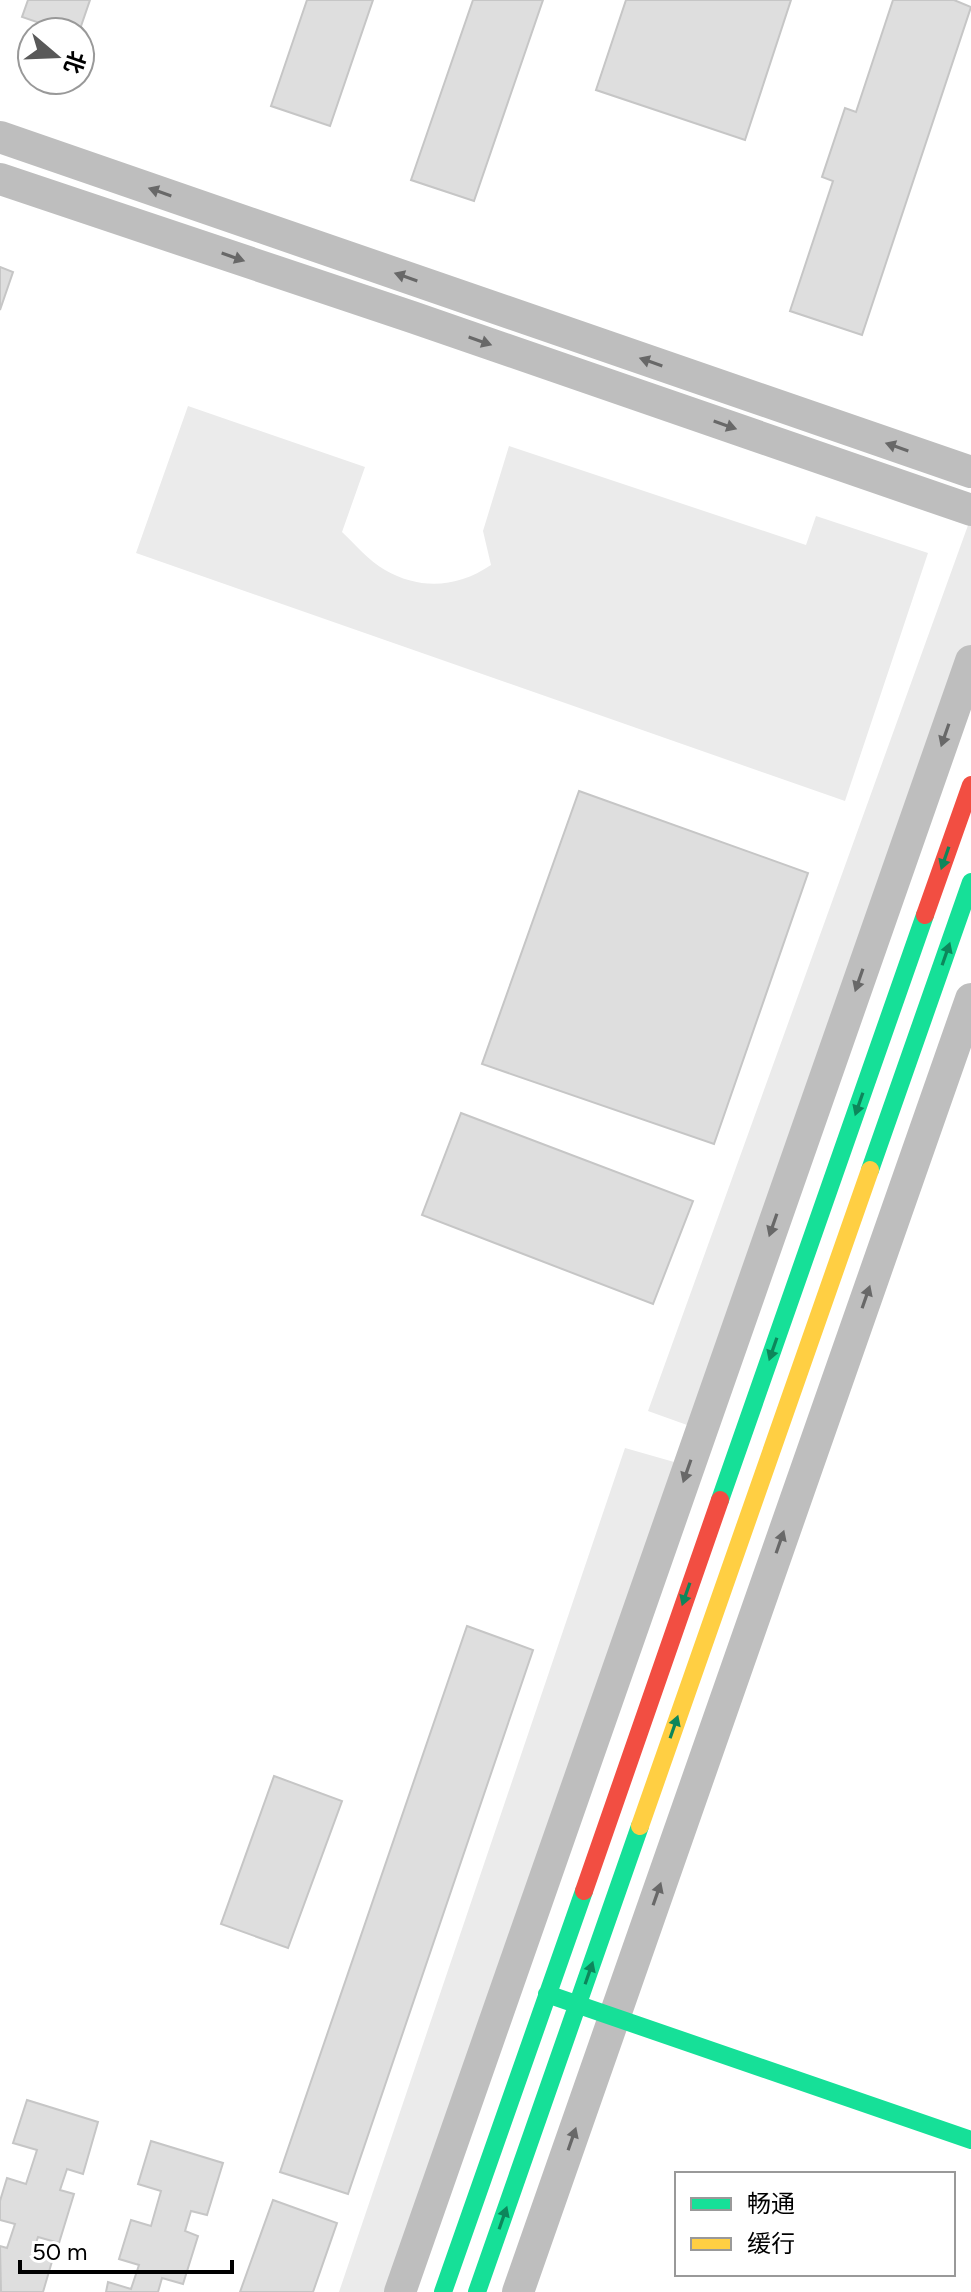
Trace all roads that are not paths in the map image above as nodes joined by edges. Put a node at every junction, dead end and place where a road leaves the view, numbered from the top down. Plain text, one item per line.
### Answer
1 (0, 137) edge
2 (0, 179) edge
3 (971, 472) edge
4 (971, 510) edge
5 (971, 661) edge
6 (971, 785) edge
7 (971, 882) edge
8 (971, 999) edge
9 (547, 1994) junction
10 (578, 2005) junction
11 (614, 2017) junction
12 (971, 2140) edge
13 (400, 2292) edge
14 (443, 2292) edge
15 (477, 2292) edge
16 (518, 2292) edge

3 -> 1 street
2 -> 4 street
5 -> 13 street
6 -> 9 main road
10 -> 7 main road
11 -> 8 street
9 - 10 main road
9 - 14 main road
10 - 11 main road
15 -> 10 main road
11 - 12 main road
16 -> 11 street

